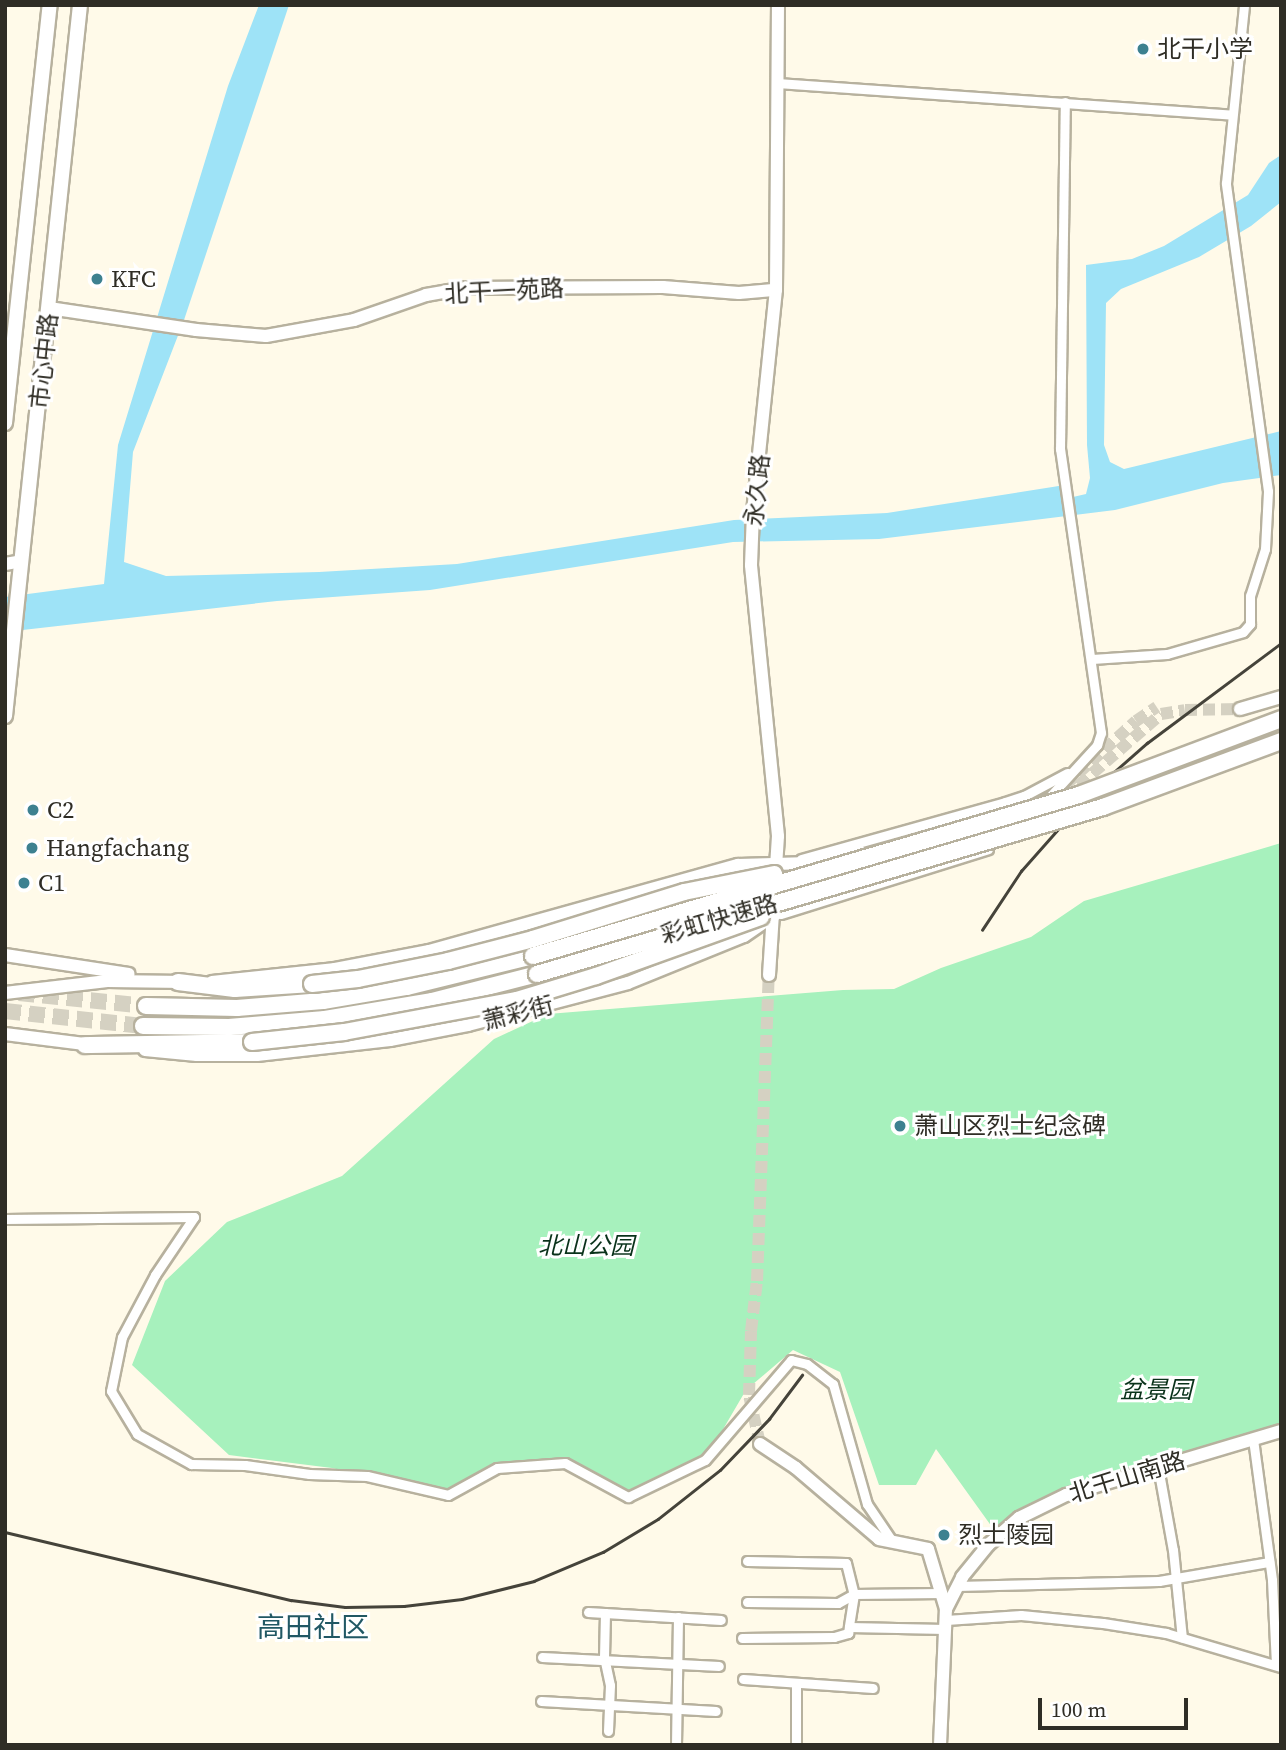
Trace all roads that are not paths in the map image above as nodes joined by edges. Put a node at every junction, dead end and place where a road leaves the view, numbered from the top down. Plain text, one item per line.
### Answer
1 (50, 5) edge
2 (80, 5) edge
3 (778, 5) edge
4 (1244, 5) edge
5 (778, 83) junction
6 (1065, 102) junction
7 (1233, 115) junction
8 (776, 290) junction
9 (49, 308) junction
10 (5, 423) edge
11 (22, 561) junction
12 (5, 564) edge
13 (1092, 659) junction
14 (1281, 697) edge
15 (1240, 705) tunnel mouth
16 (5, 716) edge
17 (1281, 719) edge
18 (1281, 741) edge
19 (1077, 766) junction
20 (996, 814) dead end
21 (1001, 832) dead end
22 (869, 855) junction
23 (776, 866) junction
24 (875, 875) junction
25 (773, 916) junction
26 (5, 955) edge
27 (769, 975) tunnel mouth
28 (178, 982) junction
29 (5, 993) edge
30 (146, 1006) tunnel mouth
31 (143, 1026) tunnel mouth
32 (5, 1034) edge
33 (85, 1045) junction
34 (5, 1219) edge
35 (1281, 1431) edge
36 (1253, 1439) junction
37 (760, 1444) tunnel mouth
38 (1158, 1467) junction
39 (892, 1541) junction
40 (747, 1561) dead end
41 (1269, 1562) junction
42 (1176, 1576) junction
43 (957, 1586) junction
44 (942, 1593) junction
45 (1277, 1593) edge
46 (854, 1594) junction
47 (747, 1602) dead end
48 (587, 1612) dead end
49 (605, 1613) junction
50 (678, 1617) junction
51 (946, 1619) junction
52 (721, 1620) dead end
53 (849, 1627) junction
54 (742, 1638) dead end
55 (1182, 1638) junction
56 (542, 1657) dead end
57 (605, 1661) junction
58 (677, 1665) junction
59 (719, 1666) dead end
60 (1278, 1666) edge
61 (743, 1679) dead end
62 (796, 1683) junction
63 (873, 1688) dead end
64 (541, 1701) dead end
65 (609, 1705) junction
66 (677, 1708) junction
67 (716, 1711) dead end
68 (608, 1731) dead end
69 (676, 1745) edge
70 (796, 1745) edge
71 (940, 1745) edge

1 - 10 main road, 市心中路
2 - 9 main road, 市心中路
3 - 5 street, 永久路
4 - 7 street
5 - 6 street
5 - 8 street, 永久路
6 - 7 street
6 - 13 street
7 - 13 street
8 - 9 street, 北干一苑路
8 - 23 street, 永久路
9 - 11 main road, 市心中路
11 - 12 street
11 - 16 main road, 市心中路
13 - 19 street
14 - 15 street
17 - 22 highway, 彩虹快速路, bridge
18 - 24 highway, 彩虹快速路, bridge
19 - 23 street
19 - 25 street
20 - 23 street
21 - 25 street, 萧彩街
22 - 28 highway, bridge
22 - 30 highway, 彩虹快速路, bridge
23 - 25 street, 永久路
23 - 28 street
24 - 31 highway, 彩虹快速路, bridge
24 - 33 highway, bridge
25 - 27 street, 永久路
25 - 33 street, 萧彩街
26 - 28 street
28 - 29 street
32 - 33 street, 萧彩街
34 - 39 street
35 - 36 street, 北干山南路
36 - 38 street, 北干山南路
36 - 41 street
37 - 39 street
38 - 42 street
38 - 43 street, 北干山南路
39 - 44 street
40 - 46 street
41 - 42 street
41 - 45 street
42 - 43 street
42 - 55 street
43 - 51 street, 北干山南路
44 - 46 street
44 - 51 street
45 - 60 street
46 - 47 street
46 - 53 street
48 - 49 street
49 - 50 street
49 - 57 street
50 - 52 street
50 - 58 street
51 - 53 street
51 - 55 street
51 - 71 street, 北干山南路
53 - 54 street
55 - 60 street
56 - 57 street
57 - 58 street
57 - 65 street
58 - 59 street
58 - 66 street
61 - 62 street
62 - 63 street
62 - 70 street
64 - 65 street
65 - 66 street
65 - 68 street
66 - 67 street
66 - 69 street

